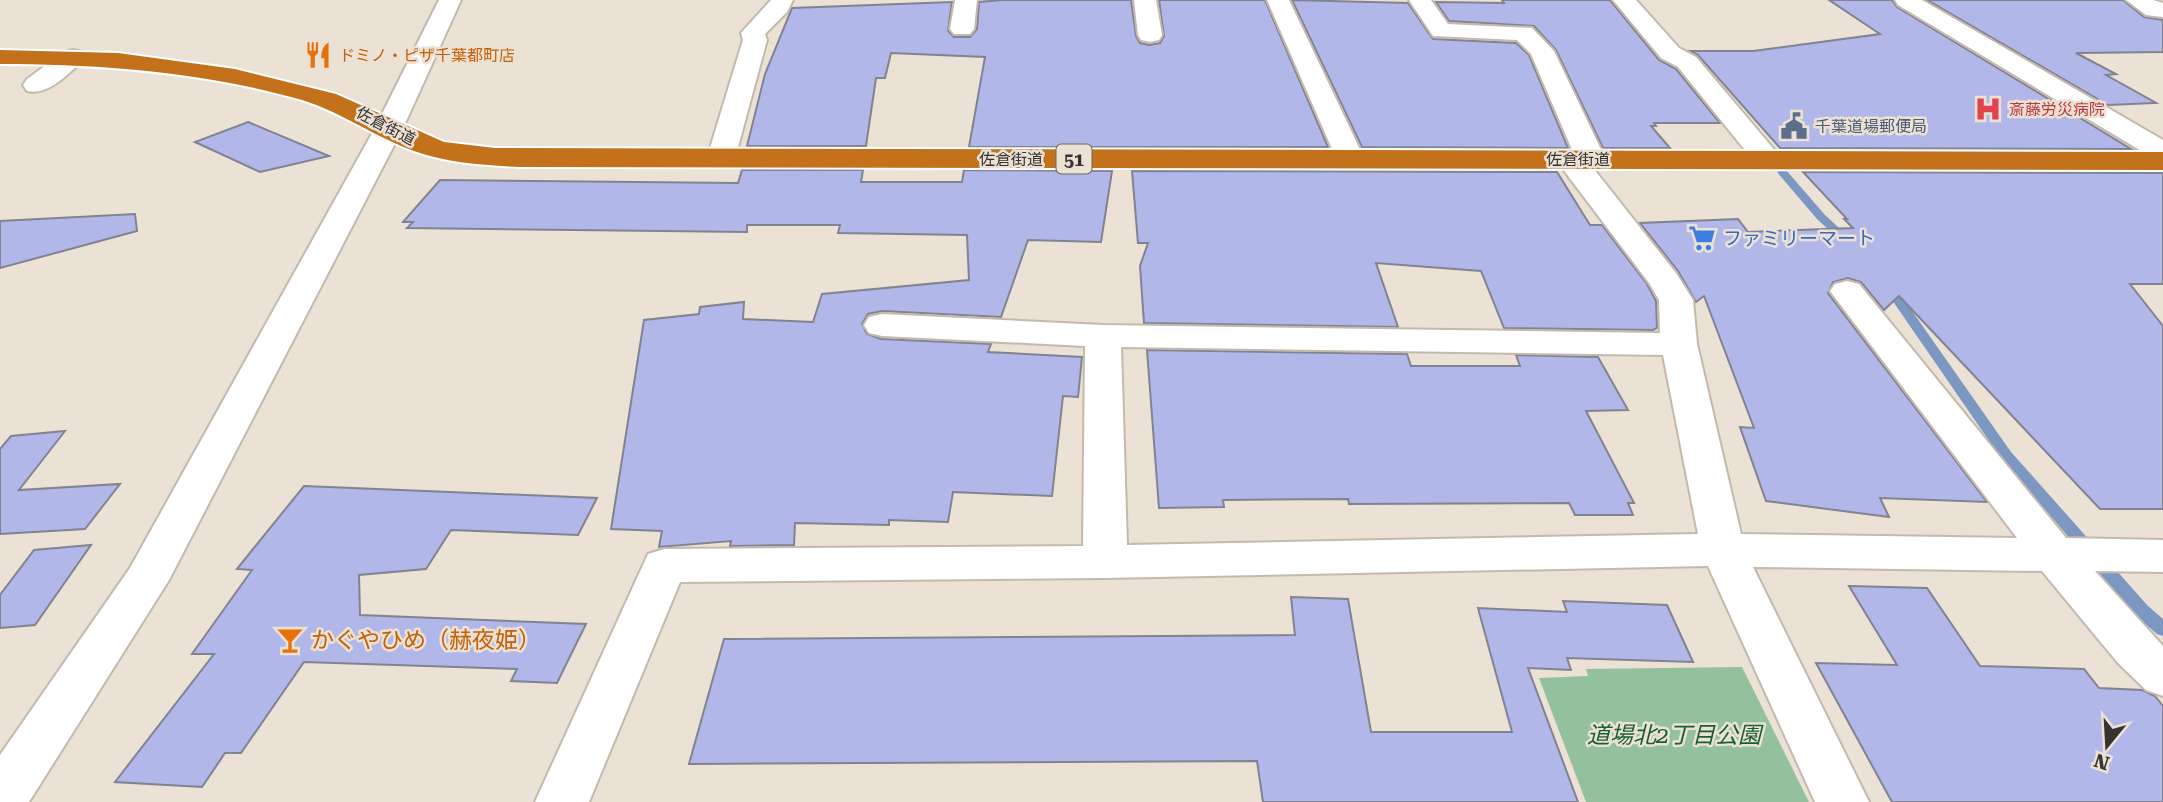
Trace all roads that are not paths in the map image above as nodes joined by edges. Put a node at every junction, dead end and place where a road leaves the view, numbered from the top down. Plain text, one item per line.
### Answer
1 (450, 0) edge
2 (782, 0) edge
3 (966, 0) edge
4 (1145, 0) edge
5 (1278, 0) edge
6 (1420, 0) edge
7 (1623, 0) edge
8 (1906, 0) edge
9 (2137, 0) edge
10 (2163, 10) edge
11 (962, 29) dead end
12 (1150, 35) dead end
13 (0, 57) edge
14 (73, 57) junction
15 (36, 85) dead end
16 (389, 128) junction
17 (2163, 152) edge
18 (721, 158) junction
19 (1350, 158) junction
20 (1768, 159) junction
21 (1581, 160) junction
22 (2163, 161) edge
23 (1847, 291) dead end
24 (882, 325) dead end
25 (1103, 337) junction
26 (1679, 344) junction
27 (1723, 550) junction
28 (2065, 553) junction
29 (2146, 555) edge
30 (1105, 562) junction
31 (2163, 676) edge
32 (0, 800) edge
33 (562, 802) edge
34 (1842, 802) edge

1 - 16 street
2 - 18 street
3 - 11 street
4 - 12 street
5 - 19 street
6 - 21 street
7 - 20 street
8 - 17 street
9 - 10 street
13 - 14 highway, 佐倉街道 / 51
14 - 15 street
14 - 16 highway, 佐倉街道 / 51
16 - 18 highway, 佐倉街道 / 51
16 - 32 street
18 - 19 highway, 佐倉街道 / 51
19 - 21 highway, 佐倉街道 / 51
20 - 21 highway, 佐倉街道 / 51
20 - 22 highway, 佐倉街道 / 51
21 - 26 street
23 - 28 street
24 - 25 street
25 - 26 street
25 - 30 street
26 - 27 street
27 - 28 street
27 - 30 street
27 - 34 street
28 - 29 street
28 - 31 street
30 - 33 street

